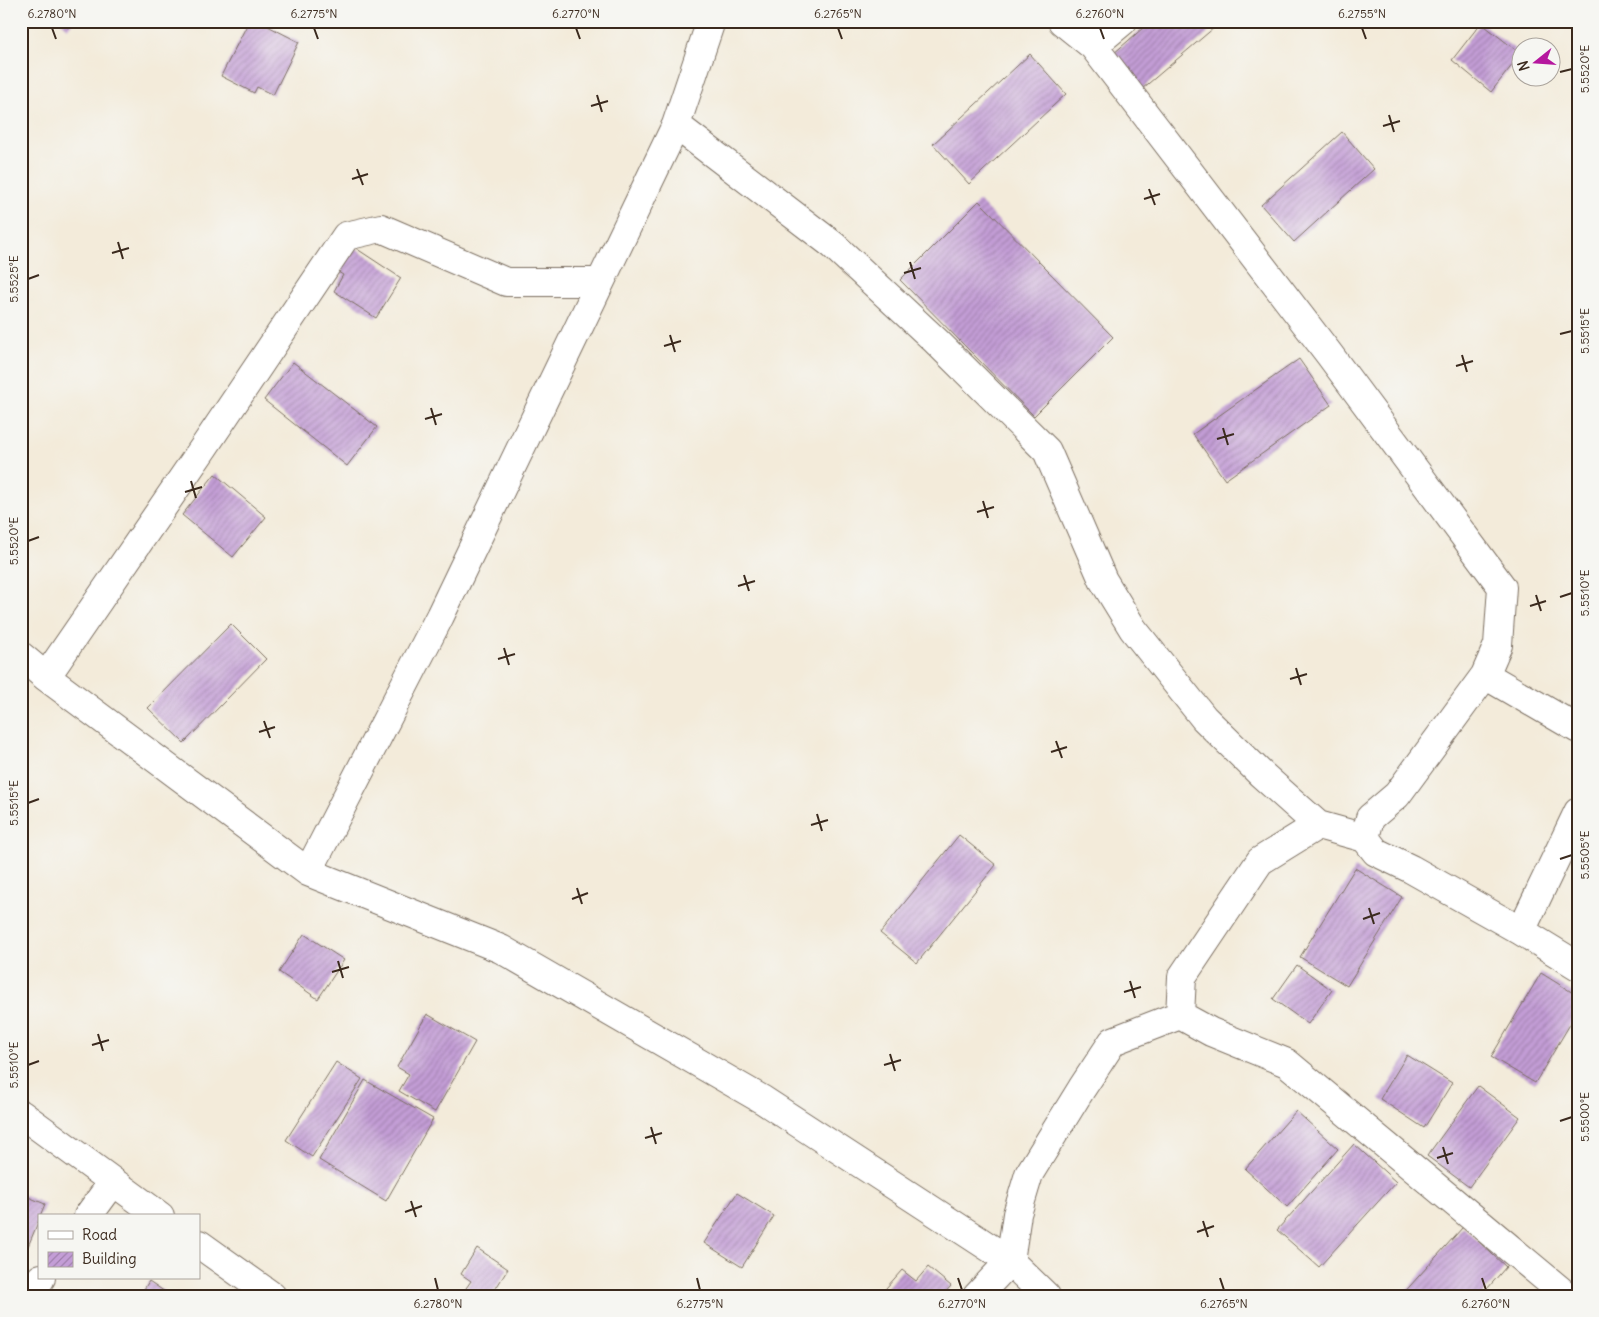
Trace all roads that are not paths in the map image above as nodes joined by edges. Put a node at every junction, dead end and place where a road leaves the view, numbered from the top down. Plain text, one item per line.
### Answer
1 (711, 21) edge
2 (1062, 21) edge
3 (1123, 21) edge
4 (1093, 46) junction
5 (676, 125) junction
6 (600, 282) junction
7 (21, 656) edge
8 (1485, 675) junction
9 (46, 677) junction
10 (1578, 729) edge
11 (1578, 812) edge
12 (1318, 825) junction
13 (1365, 838) junction
14 (308, 872) junction
15 (1521, 931) junction
16 (1578, 966) edge
17 (1180, 1015) junction
18 (21, 1114) edge
19 (113, 1182) junction
20 (89, 1214) edge
21 (157, 1214) edge
22 (200, 1245) edge
23 (1010, 1260) junction
24 (40, 1280) edge
25 (28, 1296) edge
26 (272, 1296) edge
27 (977, 1296) edge
28 (1046, 1296) edge
29 (1567, 1296) edge

1 - 5 street
2 - 4 street
3 - 4 street
4 - 8 street
5 - 6 street
5 - 12 street
6 - 9 street
6 - 14 street
7 - 9 street
8 - 10 street
8 - 13 street
9 - 14 street
11 - 15 street
12 - 13 street
12 - 17 street
13 - 15 street
14 - 23 street
15 - 16 street
17 - 23 street
17 - 29 street
18 - 19 street
19 - 20 street
19 - 21 street
22 - 26 street
23 - 27 street
23 - 28 street
24 - 25 street

